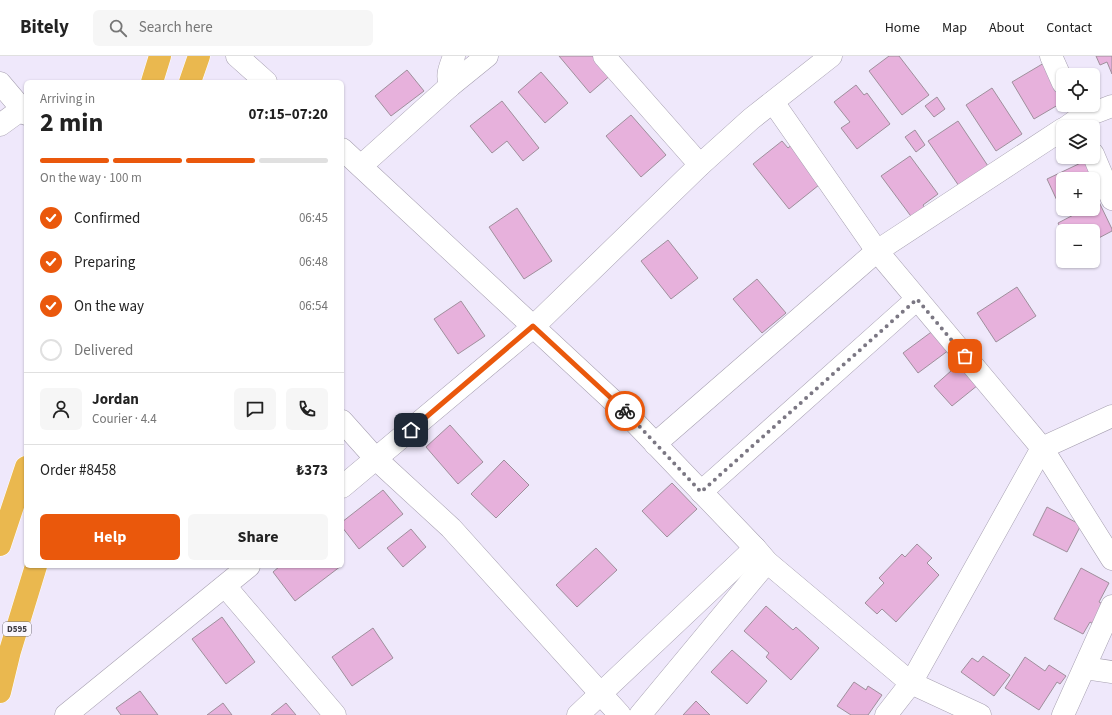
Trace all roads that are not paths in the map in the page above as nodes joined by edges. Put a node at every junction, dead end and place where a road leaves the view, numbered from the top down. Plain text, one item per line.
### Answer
1 (160, 56) edge
2 (199, 56) edge
3 (237, 56) edge
4 (454, 56) edge
5 (487, 56) edge
6 (604, 56) edge
7 (831, 56) edge
8 (1051, 56) edge
9 (1056, 68) edge
10 (153, 80) edge
11 (191, 80) edge
12 (264, 80) edge
13 (0, 83) edge
14 (450, 86) junction
15 (773, 102) junction
16 (1112, 106) edge
17 (24, 112) edge
18 (1077, 120) edge
19 (0, 125) edge
20 (1056, 133) edge
21 (344, 151) edge
22 (1097, 164) edge
23 (700, 165) junction
24 (361, 166) junction
25 (1112, 199) edge
26 (877, 251) junction
27 (917, 299) junction
28 (533, 326) junction
29 (1112, 416) edge
30 (344, 423) edge
31 (655, 444) junction
32 (1042, 448) junction
33 (376, 459) junction
34 (24, 473) edge
35 (344, 485) edge
36 (701, 492) junction
37 (0, 545) edge
38 (761, 555) junction
39 (1112, 559) edge
40 (35, 568) edge
41 (247, 568) edge
42 (225, 586) junction
43 (1112, 606) edge
44 (1085, 668) junction
45 (1112, 672) edge
46 (911, 683) junction
47 (0, 692) edge
48 (600, 694) junction
49 (71, 713) edge
50 (335, 715) edge
51 (578, 715) edge
52 (620, 715) edge
53 (640, 715) edge
54 (886, 715) edge
55 (980, 715) edge
56 (1063, 715) edge

1 - 10 highway
2 - 11 highway
3 - 12 street
4 - 14 street
5 - 14 street
6 - 23 street
7 - 15 street
8 - 9 street
13 - 17 street
14 - 24 street
15 - 23 street
15 - 26 street
16 - 18 street
17 - 19 street
20 - 26 street
21 - 24 street
22 - 25 street
23 - 28 street
24 - 28 street
26 - 27 street
26 - 31 street
27 - 32 street
27 - 36 street
28 - 31 street
28 - 33 street
29 - 32 street
30 - 33 street
31 - 36 street
32 - 39 street
32 - 46 street
33 - 35 street
33 - 48 street
34 - 37 highway
36 - 38 street
38 - 46 street
38 - 48 street
38 - 53 street
40 - 47 highway, D595
41 - 42 street
42 - 49 street
42 - 50 street
43 - 44 street
44 - 45 street
44 - 56 street
46 - 54 street
46 - 55 street
48 - 51 street
48 - 52 street

